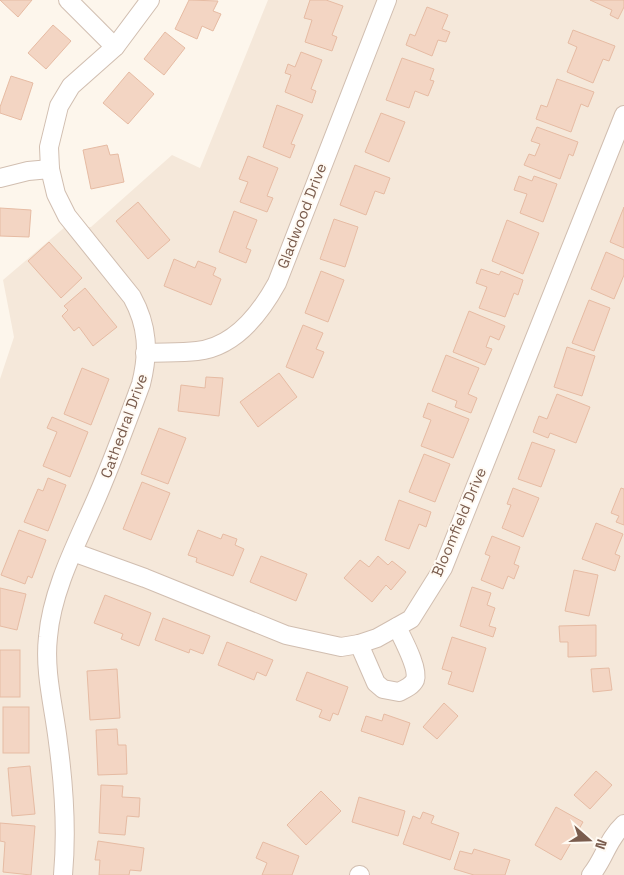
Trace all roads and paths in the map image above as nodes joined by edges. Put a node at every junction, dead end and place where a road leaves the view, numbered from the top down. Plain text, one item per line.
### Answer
1 (68, 0) edge
2 (150, 0) edge
3 (388, 0) edge
4 (115, 47) junction
5 (624, 115) edge
6 (50, 169) junction
7 (0, 178) edge
8 (146, 353) junction
9 (73, 552) junction
10 (397, 627) junction
11 (359, 644) junction
12 (624, 824) edge
13 (63, 875) edge
14 (591, 875) edge

1 - 4 street
2 - 4 street, Cathedral Drive
3 - 8 street, Gladwood Drive
4 - 6 street, Cathedral Drive
5 - 10 street, Bloomfield Drive
6 - 7 street
6 - 8 street, Cathedral Drive
8 - 9 street, Cathedral Drive
9 - 11 street, Bloomfield Drive
9 - 13 street, Cathedral Drive
10 - 11 street, Bloomfield Drive
10 - 11 street
12 - 14 street

